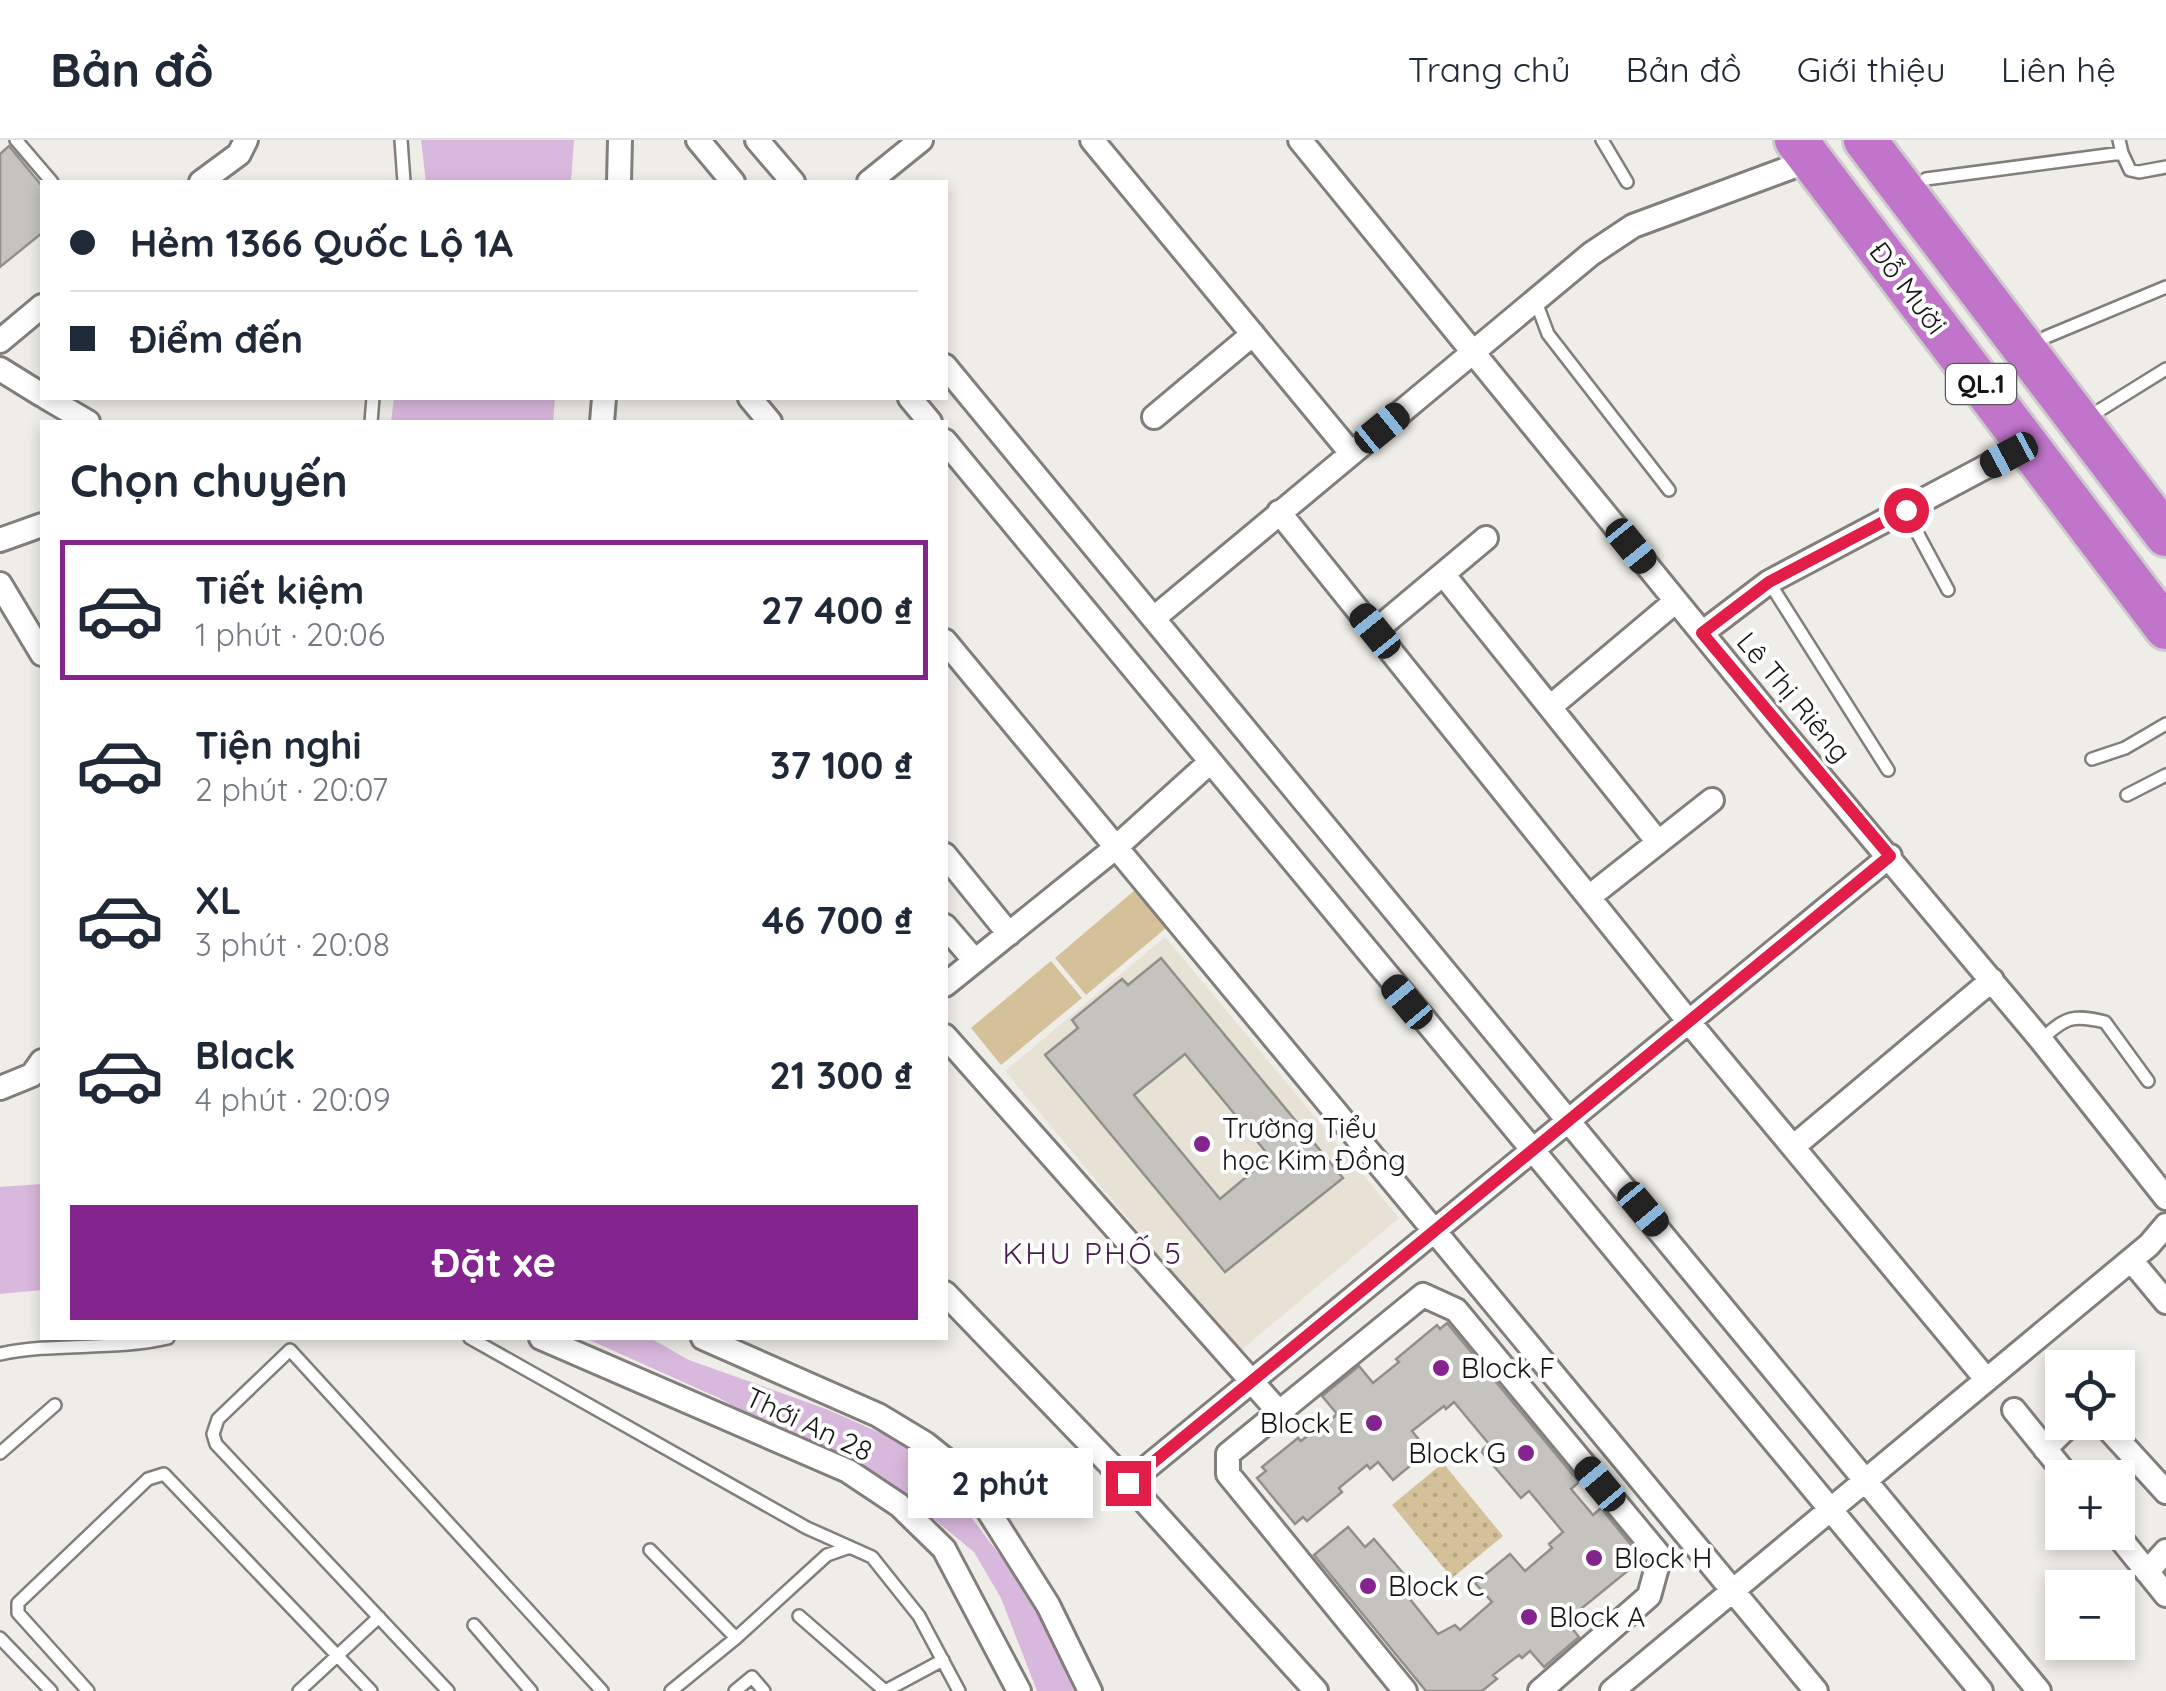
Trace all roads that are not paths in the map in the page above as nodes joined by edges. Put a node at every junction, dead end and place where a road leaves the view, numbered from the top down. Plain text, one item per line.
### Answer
1 (16, 140) edge
2 (246, 140) edge
3 (402, 140) edge
4 (620, 140) edge
5 (698, 140) edge
6 (757, 140) edge
7 (921, 140) edge
8 (1092, 140) edge
9 (1300, 140) edge
10 (1602, 140) edge
11 (1865, 140) edge
12 (1896, 140) edge
13 (2121, 146) edge
14 (1809, 147) edge
15 (2166, 166) edge
16 (50, 180) edge
17 (203, 180) edge
18 (404, 180) edge
19 (619, 180) edge
20 (731, 180) edge
21 (790, 180) edge
22 (871, 180) edge
23 (1926, 180) junction
24 (1626, 182) dead end
25 (2166, 287) edge
26 (1536, 302) junction
27 (40, 308) edge
28 (1253, 334) junction
29 (2046, 337) junction
30 (0, 341) edge
31 (1473, 352) junction
32 (2166, 369) edge
33 (0, 370) edge
34 (948, 370) edge
35 (40, 394) edge
36 (51, 400) edge
37 (752, 400) edge
38 (912, 400) edge
39 (2100, 410) junction
40 (1154, 417) dead end
41 (85, 420) edge
42 (768, 420) edge
43 (928, 420) edge
44 (948, 444) edge
45 (2028, 445) junction
46 (1351, 453) junction
47 (1669, 490) dead end
48 (2166, 498) edge
49 (1906, 510) junction
50 (1279, 512) junction
51 (40, 526) edge
52 (2166, 535) edge
53 (1486, 538) dead end
54 (0, 540) edge
55 (1443, 574) junction
56 (1769, 582) junction
57 (0, 584) edge
58 (1948, 590) dead end
59 (2166, 590) edge
60 (1676, 601) junction
61 (1154, 618) junction
62 (2166, 628) edge
63 (1375, 631) junction
64 (1702, 633) junction
65 (948, 645) edge
66 (40, 651) edge
67 (1550, 707) junction
68 (2166, 724) edge
69 (2092, 759) dead end
70 (1209, 763) junction
71 (1888, 770) dead end
72 (2166, 775) edge
73 (2127, 794) dead end
74 (1712, 800) dead end
75 (1658, 842) junction
76 (1114, 849) junction
77 (1890, 856) junction
78 (948, 859) edge
79 (1588, 897) junction
80 (948, 930) edge
81 (1009, 934) junction
82 (974, 962) junction
83 (1992, 980) junction
84 (948, 983) edge
85 (1689, 1022) junction
86 (948, 1039) edge
87 (2041, 1040) junction
88 (40, 1064) edge
89 (2148, 1080) dead end
90 (0, 1088) edge
91 (1569, 1119) junction
92 (1793, 1147) junction
93 (1531, 1151) junction
94 (2166, 1198) edge
95 (2166, 1225) edge
96 (1434, 1233) junction
97 (2131, 1260) junction
98 (948, 1296) edge
99 (2166, 1302) edge
100 (159, 1340) edge
101 (474, 1340) edge
102 (546, 1340) edge
103 (707, 1340) edge
104 (0, 1354) edge
105 (1986, 1379) junction
106 (1253, 1381) junction
107 (55, 1405) dead end
108 (2014, 1410) dead end
109 (1278, 1412) junction
110 (2054, 1440) edge
111 (2118, 1440) edge
112 (2045, 1449) junction
113 (0, 1453) edge
114 (2054, 1460) edge
115 (1866, 1477) junction
116 (1128, 1483) junction
117 (2166, 1492) edge
118 (1828, 1509) junction
119 (850, 1547) junction
120 (650, 1550) dead end
121 (2130, 1550) edge
122 (2166, 1552) edge
123 (2148, 1572) junction
124 (1732, 1590) junction
125 (2166, 1595) edge
126 (798, 1616) dead end
127 (379, 1618) junction
128 (474, 1625) dead end
129 (0, 1638) edge
130 (736, 1638) junction
131 (337, 1656) junction
132 (943, 1660) junction
133 (600, 1690) edge
134 (1614, 1690) edge
135 (51, 1691) edge
136 (88, 1691) edge
137 (299, 1691) edge
138 (370, 1691) edge
139 (448, 1691) edge
140 (531, 1691) edge
141 (671, 1691) edge
142 (735, 1691) edge
143 (764, 1691) edge
144 (885, 1691) edge
145 (959, 1691) edge
146 (1020, 1691) edge
147 (1090, 1691) edge
148 (1316, 1691) edge
149 (1405, 1691) edge
150 (1540, 1691) edge
151 (1816, 1691) edge
152 (1981, 1691) edge
153 (2040, 1691) edge

1 - 16 lane
2 - 17 street
3 - 18 lane
4 - 19 street
5 - 20 street
6 - 21 street
7 - 22 street
8 - 28 street
9 - 31 street, Lê Thị Riêng
10 - 24 lane
11 - 52 highway, Đỗ Mười / QL.1
12 - 23 highway, QL.1
13 - 15 lane
13 - 23 lane
14 - 26 street
14 - 45 highway, Đỗ Mười / QL.1
14 - 59 highway, Đỗ Mười / QL.1
23 - 29 highway, QL.1
25 - 29 lane
26 - 31 street
26 - 47 lane
27 - 30 street
28 - 40 street
28 - 46 street
29 - 39 highway, QL.1
31 - 46 street
31 - 60 street, Lê Thị Riêng
32 - 39 lane
33 - 35 street
34 - 61 street
36 - 41 street
37 - 42 street
38 - 43 street
39 - 48 highway, QL.1
44 - 70 street
45 - 49 street
45 - 62 highway, Đỗ Mười / QL.1
46 - 50 street
49 - 56 street
49 - 58 lane
50 - 61 street
50 - 63 street
51 - 54 street
53 - 55 street
55 - 63 street
55 - 67 street
56 - 64 street
56 - 71 lane
57 - 66 street
60 - 64 street, Lê Thị Riêng
60 - 67 street
61 - 91 street
63 - 79 street
64 - 77 street, Lê Thị Riêng
65 - 76 street
67 - 75 street
68 - 69 lane
70 - 76 street
70 - 93 street
72 - 73 lane
74 - 75 street
75 - 79 street
76 - 81 street
76 - 96 street
77 - 83 street, Lê Thị Riêng
77 - 85 street
78 - 81 street
79 - 85 street
80 - 82 street
81 - 82 street
82 - 84 street
83 - 87 street, Lê Thị Riêng
83 - 92 street
85 - 91 street
85 - 92 street
86 - 106 street
87 - 89 lane
87 - 94 street, Lê Thị Riêng
88 - 90 street
91 - 93 street
91 - 115 street
92 - 105 street
93 - 96 street
93 - 118 street
95 - 97 street
96 - 106 street
96 - 124 street
97 - 99 street
97 - 105 street
98 - 116 street
100 - 104 lane
101 - 119 lane
102 - 146 street, Thới An 28
103 - 147 street, Thới An 28
105 - 115 street
106 - 109 street
106 - 116 street
107 - 113 lane
108 - 112 street
109 - 149 street
109 - 150 street
110 - 112 street
111 - 117 street
112 - 114 street
115 - 118 street
115 - 153 street
116 - 148 street
118 - 124 street
118 - 152 street
119 - 130 lane
119 - 132 lane
120 - 130 lane
121 - 123 street
122 - 123 street
123 - 125 street
124 - 134 street
124 - 151 street
126 - 144 lane
127 - 131 lane
127 - 133 lane
127 - 139 lane
128 - 140 lane
129 - 135 lane
130 - 141 lane
131 - 136 lane
131 - 137 lane
131 - 138 lane
132 - 144 lane
132 - 145 lane
142 - 143 lane

